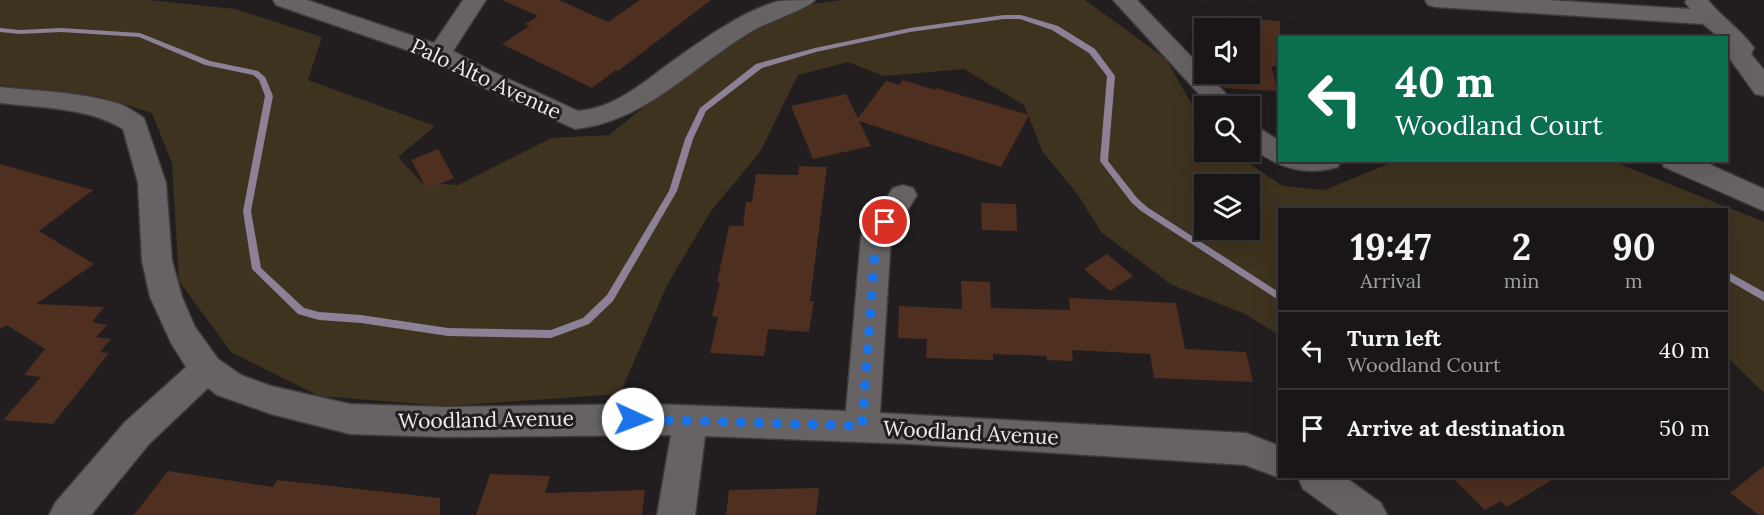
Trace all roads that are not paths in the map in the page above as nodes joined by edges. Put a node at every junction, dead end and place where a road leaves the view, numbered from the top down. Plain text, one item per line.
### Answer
1 (284, 0) edge
2 (475, 0) edge
3 (804, 0) edge
4 (1124, 0) edge
5 (1436, 0) edge
6 (1706, 18) edge
7 (1733, 51) edge
8 (439, 52) junction
9 (1764, 52) edge
10 (1764, 88) edge
11 (0, 95) edge
12 (1215, 96) edge
13 (1260, 141) edge
14 (1278, 154) edge
15 (1678, 162) edge
16 (903, 195) dead end
17 (1764, 201) edge
18 (206, 369) junction
19 (690, 422) junction
20 (862, 426) junction
21 (1278, 461) edge
22 (1317, 478) edge
23 (69, 515) edge
24 (676, 515) edge
25 (1368, 515) edge

1 - 8 street, Palo Alto Avenue
2 - 8 street
3 - 8 street, Palo Alto Avenue
4 - 12 street
5 - 6 street
6 - 7 street
7 - 9 street
7 - 10 street
11 - 18 street, Woodland Avenue
13 - 14 street
15 - 17 street
16 - 20 street
18 - 19 street, Woodland Avenue
18 - 23 street
19 - 20 street, Woodland Avenue
19 - 24 street
20 - 21 street, Woodland Avenue
22 - 25 street

